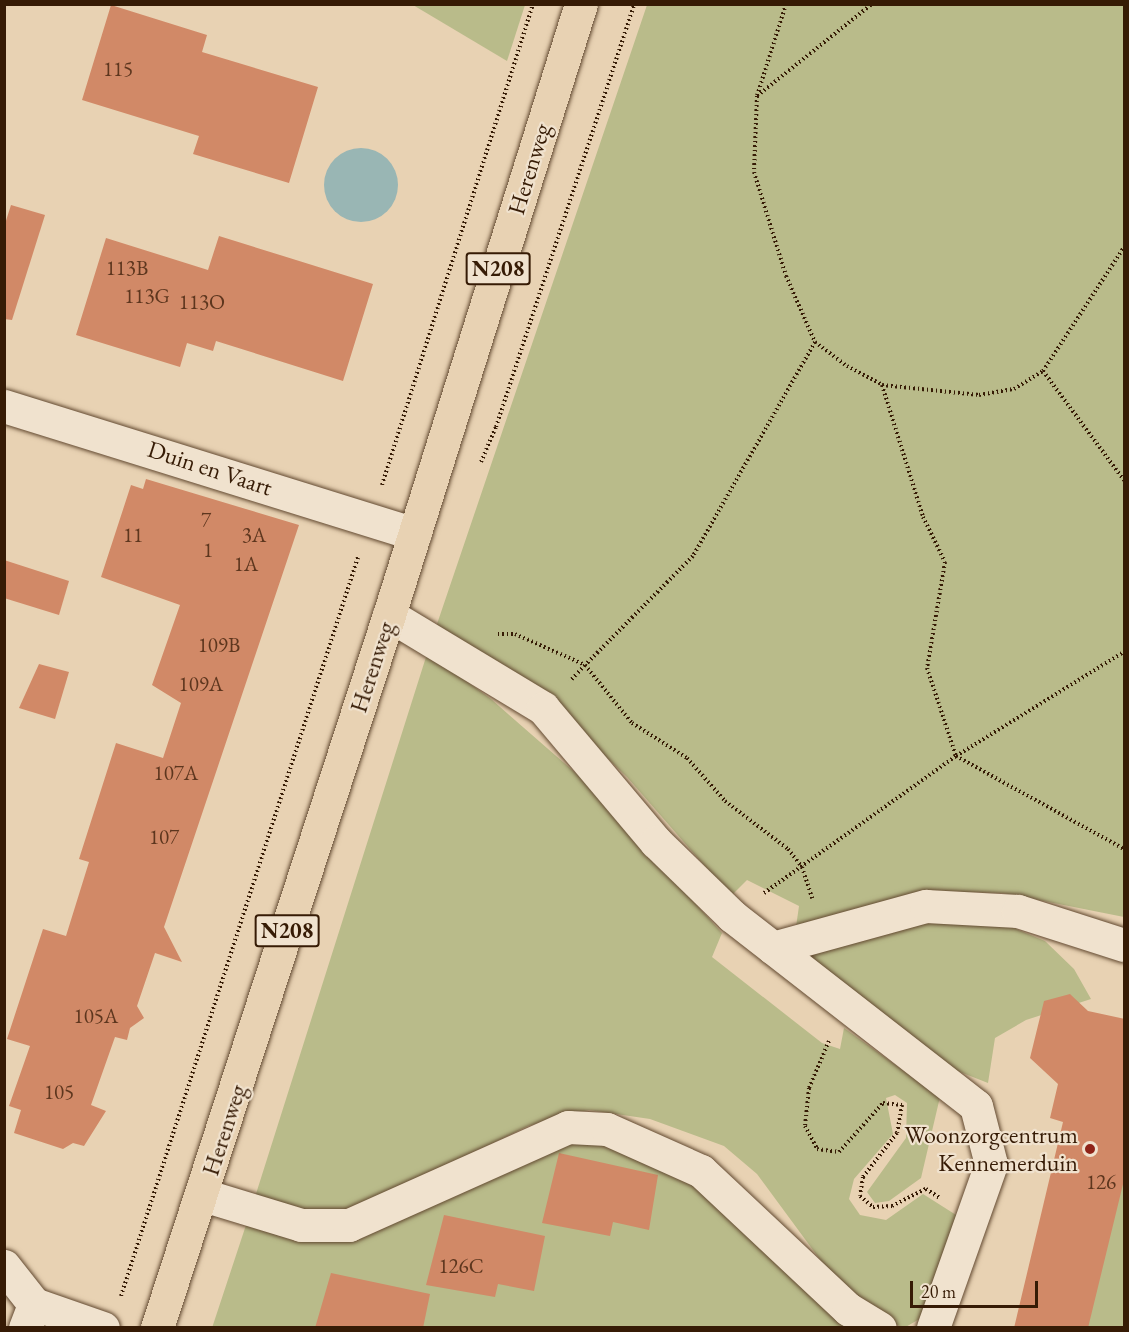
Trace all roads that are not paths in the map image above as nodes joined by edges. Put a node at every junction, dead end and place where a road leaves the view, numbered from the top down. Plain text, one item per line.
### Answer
1 (581, 4) edge
2 (4, 406) edge
3 (415, 534) junction
4 (389, 615) junction
5 (1125, 945) edge
6 (773, 948) junction
7 (203, 1195) junction
8 (4, 1266) edge
9 (29, 1316) edge
10 (110, 1317) edge
11 (157, 1328) edge
12 (880, 1328) edge
13 (933, 1328) edge

1 - 3 main road, Herenweg / N208
2 - 3 street, Duin en Vaart
3 - 4 main road, Herenweg / N208
4 - 6 street
4 - 7 main road, Herenweg / N208
5 - 6 street
6 - 13 street
7 - 11 main road, Herenweg / N208
7 - 12 street
8 - 9 street
9 - 10 street

